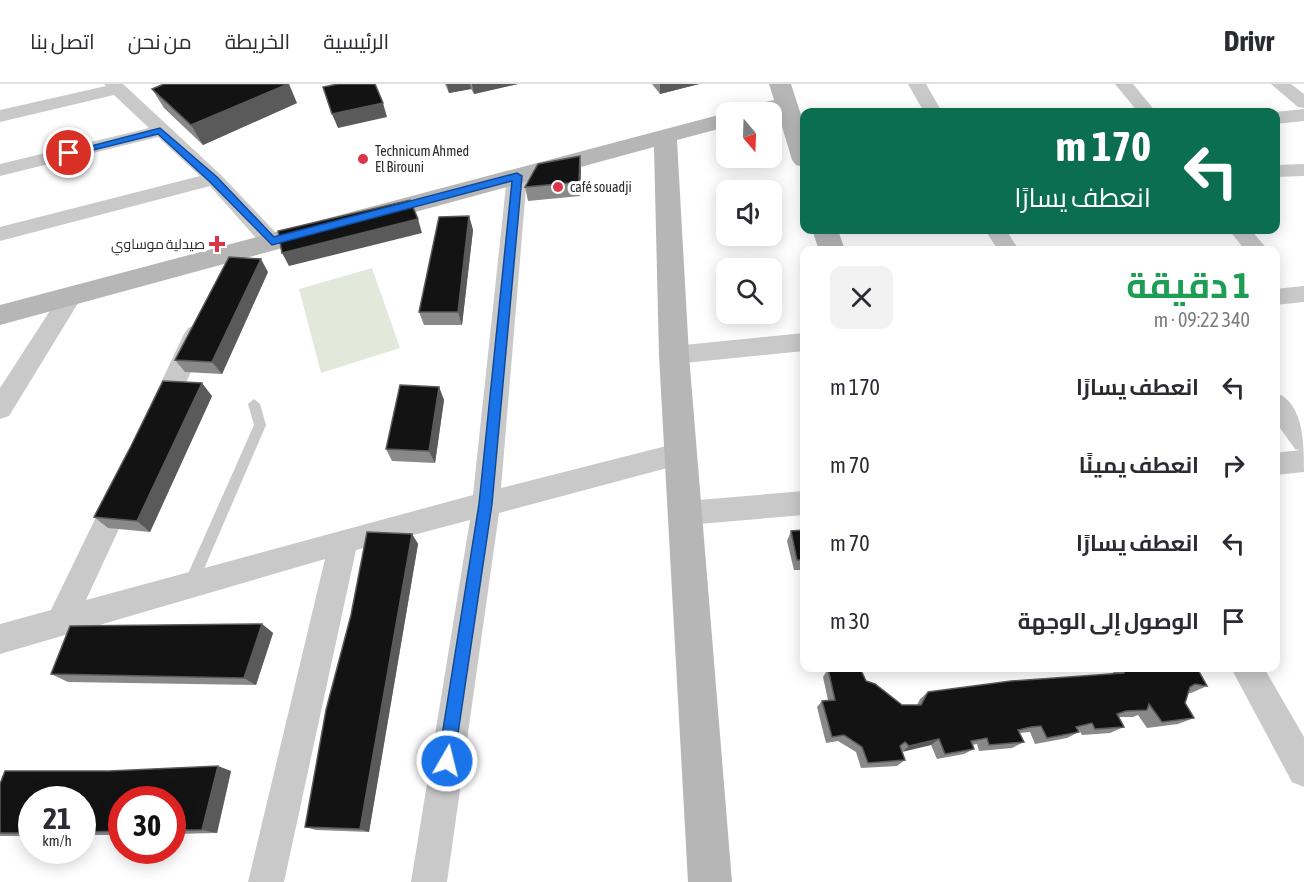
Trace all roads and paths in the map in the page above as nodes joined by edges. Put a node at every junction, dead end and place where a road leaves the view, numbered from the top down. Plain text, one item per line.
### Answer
1 (917, 84) edge
2 (1124, 84) edge
3 (1280, 84) edge
4 (116, 86) edge
5 (783, 94) edge
6 (770, 102) edge
7 (1304, 103) edge
8 (931, 108) edge
9 (1144, 108) edge
10 (1304, 115) edge
11 (0, 116) edge
12 (1280, 117) edge
13 (716, 123) edge
14 (160, 131) junction
15 (665, 137) junction
16 (800, 147) edge
17 (0, 170) edge
18 (1304, 170) edge
19 (1280, 171) edge
20 (517, 176) junction
21 (214, 179) junction
22 (0, 234) edge
23 (1243, 234) edge
24 (272, 242) junction
25 (1254, 246) edge
26 (234, 252) junction
27 (1280, 280) edge
28 (219, 283) edge
29 (72, 295) junction
30 (1290, 295) edge
31 (0, 315) edge
32 (205, 315) edge
33 (800, 342) edge
34 (674, 355) junction
35 (254, 404) dead end
36 (0, 409) edge
37 (1280, 409) edge
38 (150, 432) edge
39 (1304, 441) edge
40 (682, 453) junction
41 (1304, 461) edge
42 (1280, 463) edge
43 (130, 474) edge
44 (800, 503) edge
45 (486, 504) junction
46 (687, 513) junction
47 (344, 541) junction
48 (190, 585) junction
49 (61, 622) junction
50 (0, 639) edge
51 (1249, 672) edge
52 (1301, 759) edge
53 (422, 881) edge
54 (266, 882) edge
55 (710, 882) edge

1 - 8 street
2 - 9 street
3 - 7 street
4 - 11 street
4 - 14 street
5 - 6 street
5 - 16 street
10 - 12 street
13 - 15 street
14 - 17 street
14 - 21 street
15 - 20 street
15 - 34 street
18 - 19 street
20 - 24 street
20 - 45 street
21 - 22 street
21 - 24 street
23 - 25 street
24 - 26 street
26 - 28 street
26 - 29 street
27 - 30 street
29 - 31 street
29 - 36 street
32 - 38 street
33 - 34 street
34 - 40 street
35 - 48 lane
37 - 39 street
40 - 45 street
40 - 46 street
41 - 42 street
43 - 49 street
44 - 46 street
45 - 47 street
45 - 53 street
46 - 55 street
47 - 48 street
47 - 54 street
48 - 49 street
49 - 50 street
51 - 52 street

